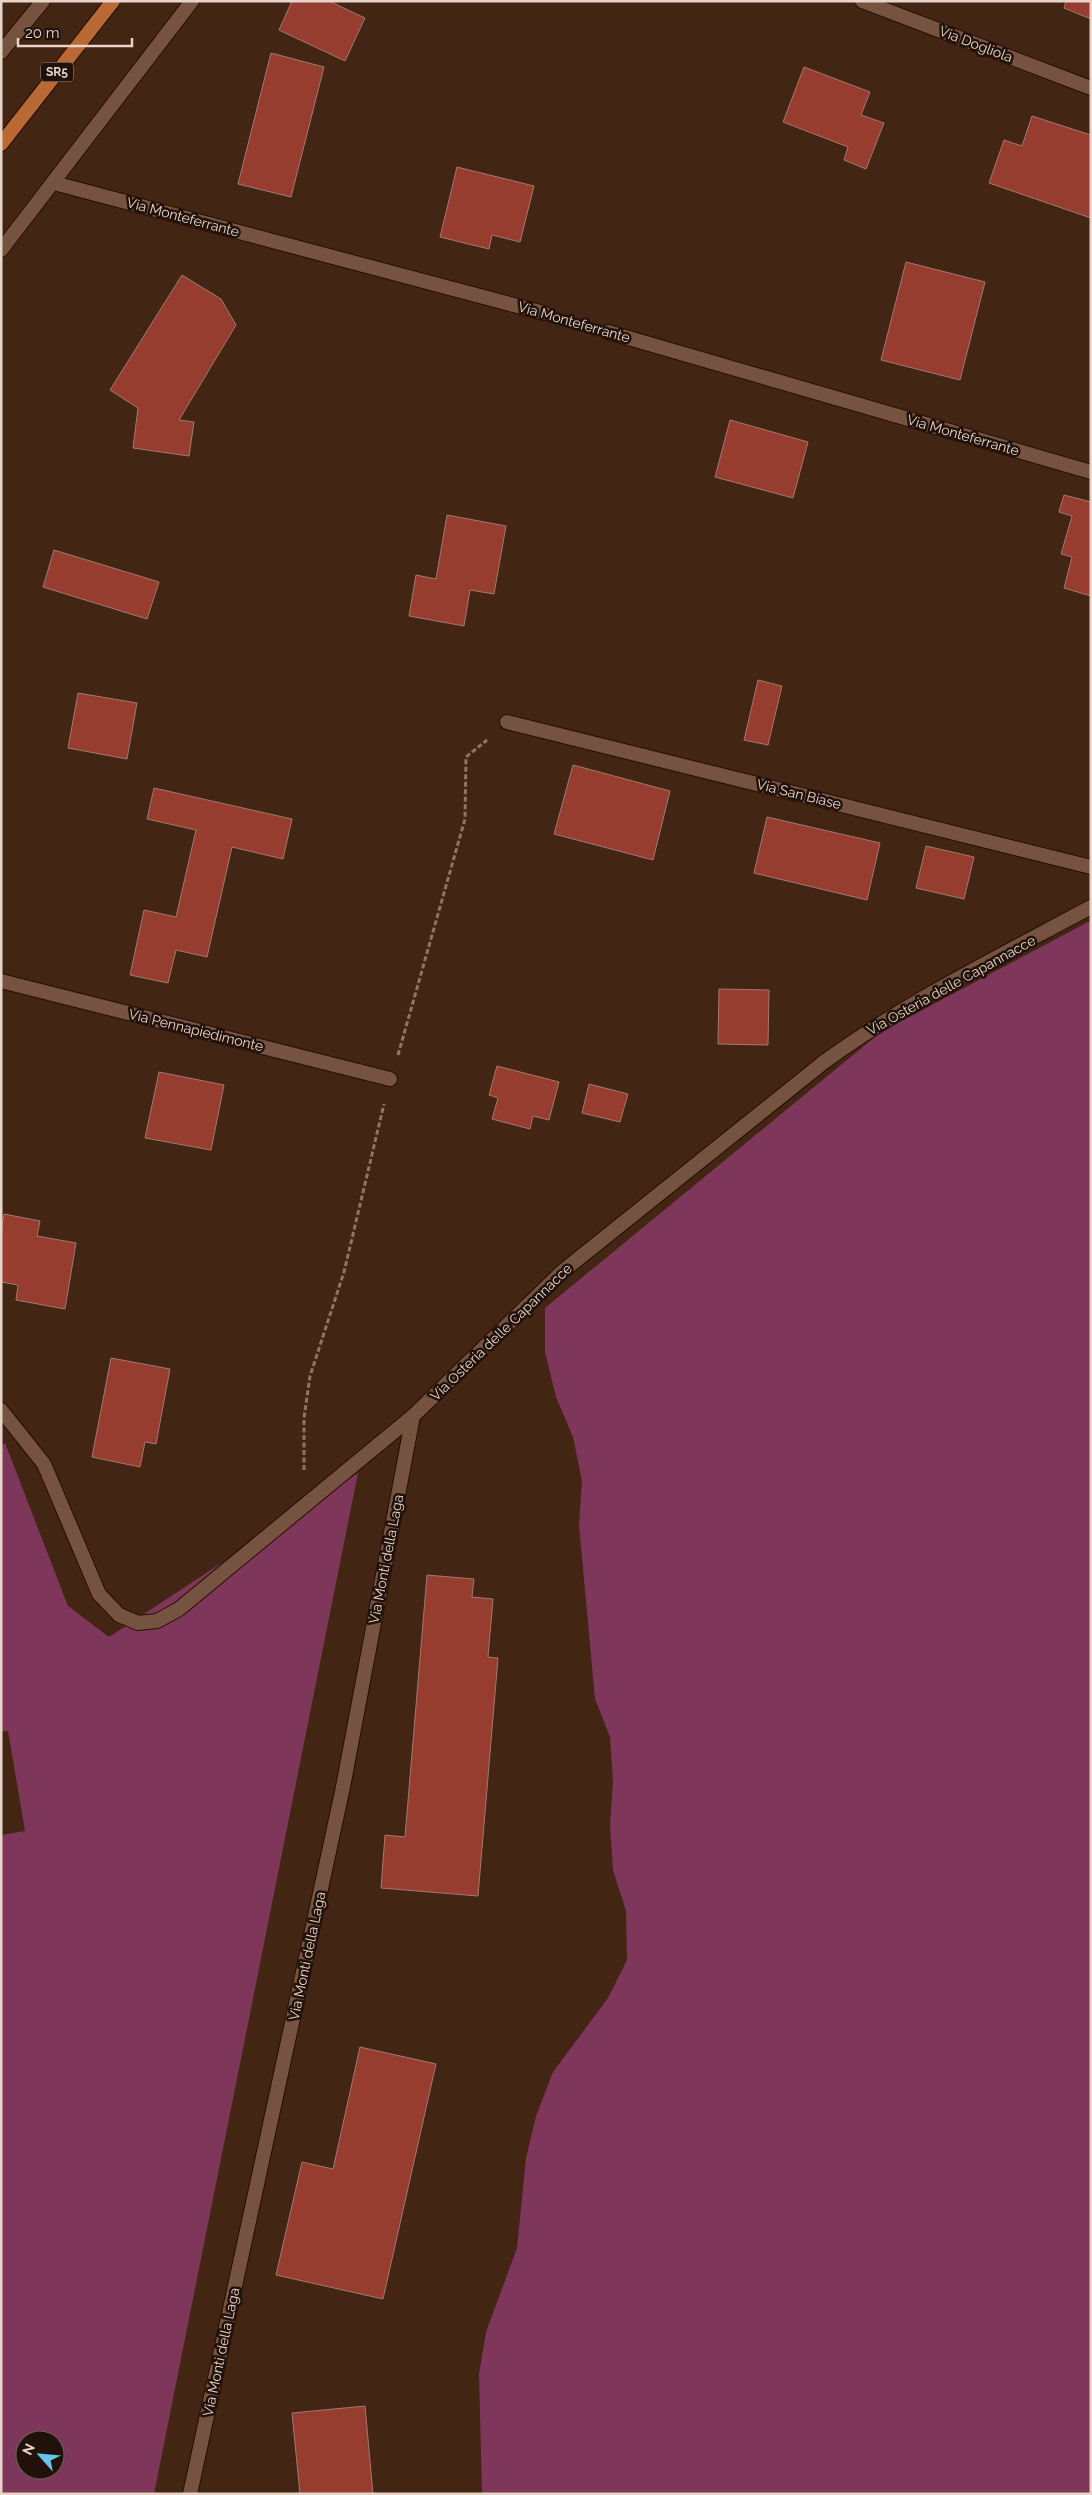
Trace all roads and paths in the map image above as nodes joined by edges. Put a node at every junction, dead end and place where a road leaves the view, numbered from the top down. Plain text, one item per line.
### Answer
1 (43, 1) edge
2 (113, 1) edge
3 (192, 1) edge
4 (862, 1) edge
5 (1, 52) edge
6 (1091, 88) edge
7 (1, 144) edge
8 (54, 183) junction
9 (1, 250) edge
10 (544, 313) joint
11 (608, 332) joint
12 (1091, 472) edge
13 (507, 722) dead end
14 (1091, 867) edge
15 (1091, 907) edge
16 (1, 981) edge
17 (390, 1079) dead end
18 (1, 1410) edge
19 (413, 1416) junction
20 (190, 2494) edge

1 - 5 street
2 - 7 main road, SR5
3 - 8 street
4 - 6 street, Via Dogliola
8 - 9 street
8 - 10 street, Via Monteferrante
10 - 11 path, Via Monteferrante
11 - 12 street, Via Monteferrante
13 - 14 street, Via San Biase
15 - 19 street, Via Osteria delle Capannacce
16 - 17 street, Via Pennapiedimonte
18 - 19 street, Via Osteria delle Capannacce
19 - 20 street, Via Monti della Laga

